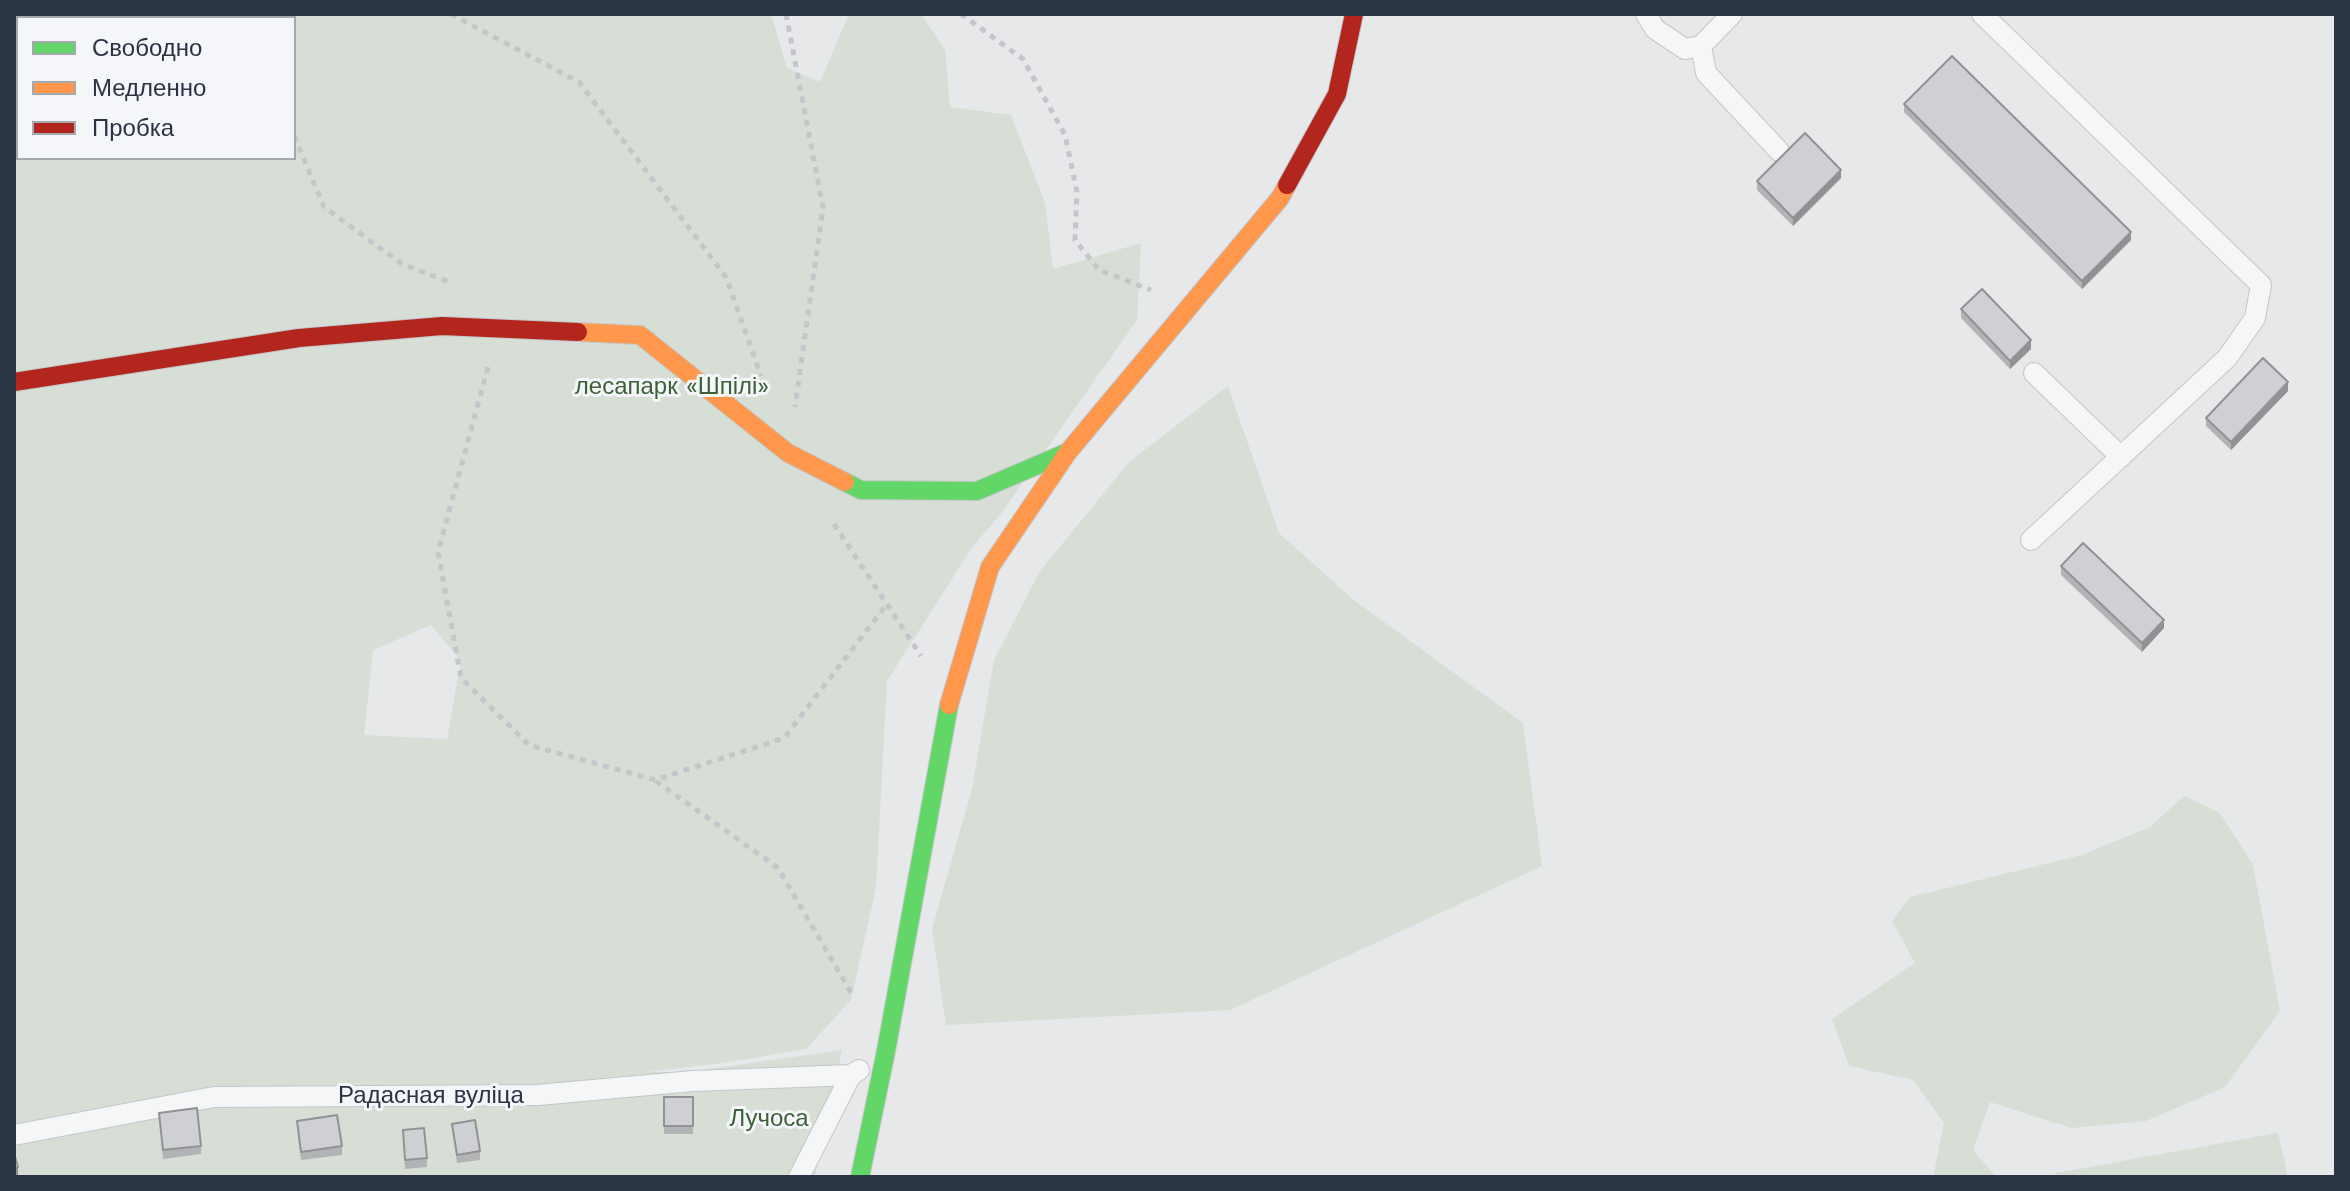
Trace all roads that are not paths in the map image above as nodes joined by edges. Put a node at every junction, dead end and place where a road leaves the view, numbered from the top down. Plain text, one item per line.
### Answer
1 (1354, 14) edge
2 (1646, 14) edge
3 (1732, 14) edge
4 (1982, 14) edge
5 (1701, 46) junction
6 (1779, 151) dead end
7 (2034, 373) dead end
8 (14, 382) edge
9 (1068, 452) junction
10 (2121, 457) junction
11 (2031, 540) dead end
12 (886, 1051) junction
13 (851, 1075) junction
14 (14, 1135) edge
15 (799, 1177) edge
16 (860, 1177) edge

1 - 9 street
2 - 5 lane
3 - 5 lane
4 - 10 lane
5 - 6 lane
7 - 10 lane
8 - 9 street
9 - 12 street
10 - 11 lane
12 - 13 lane
12 - 16 street
13 - 14 lane, Радасная вуліца
13 - 15 lane

